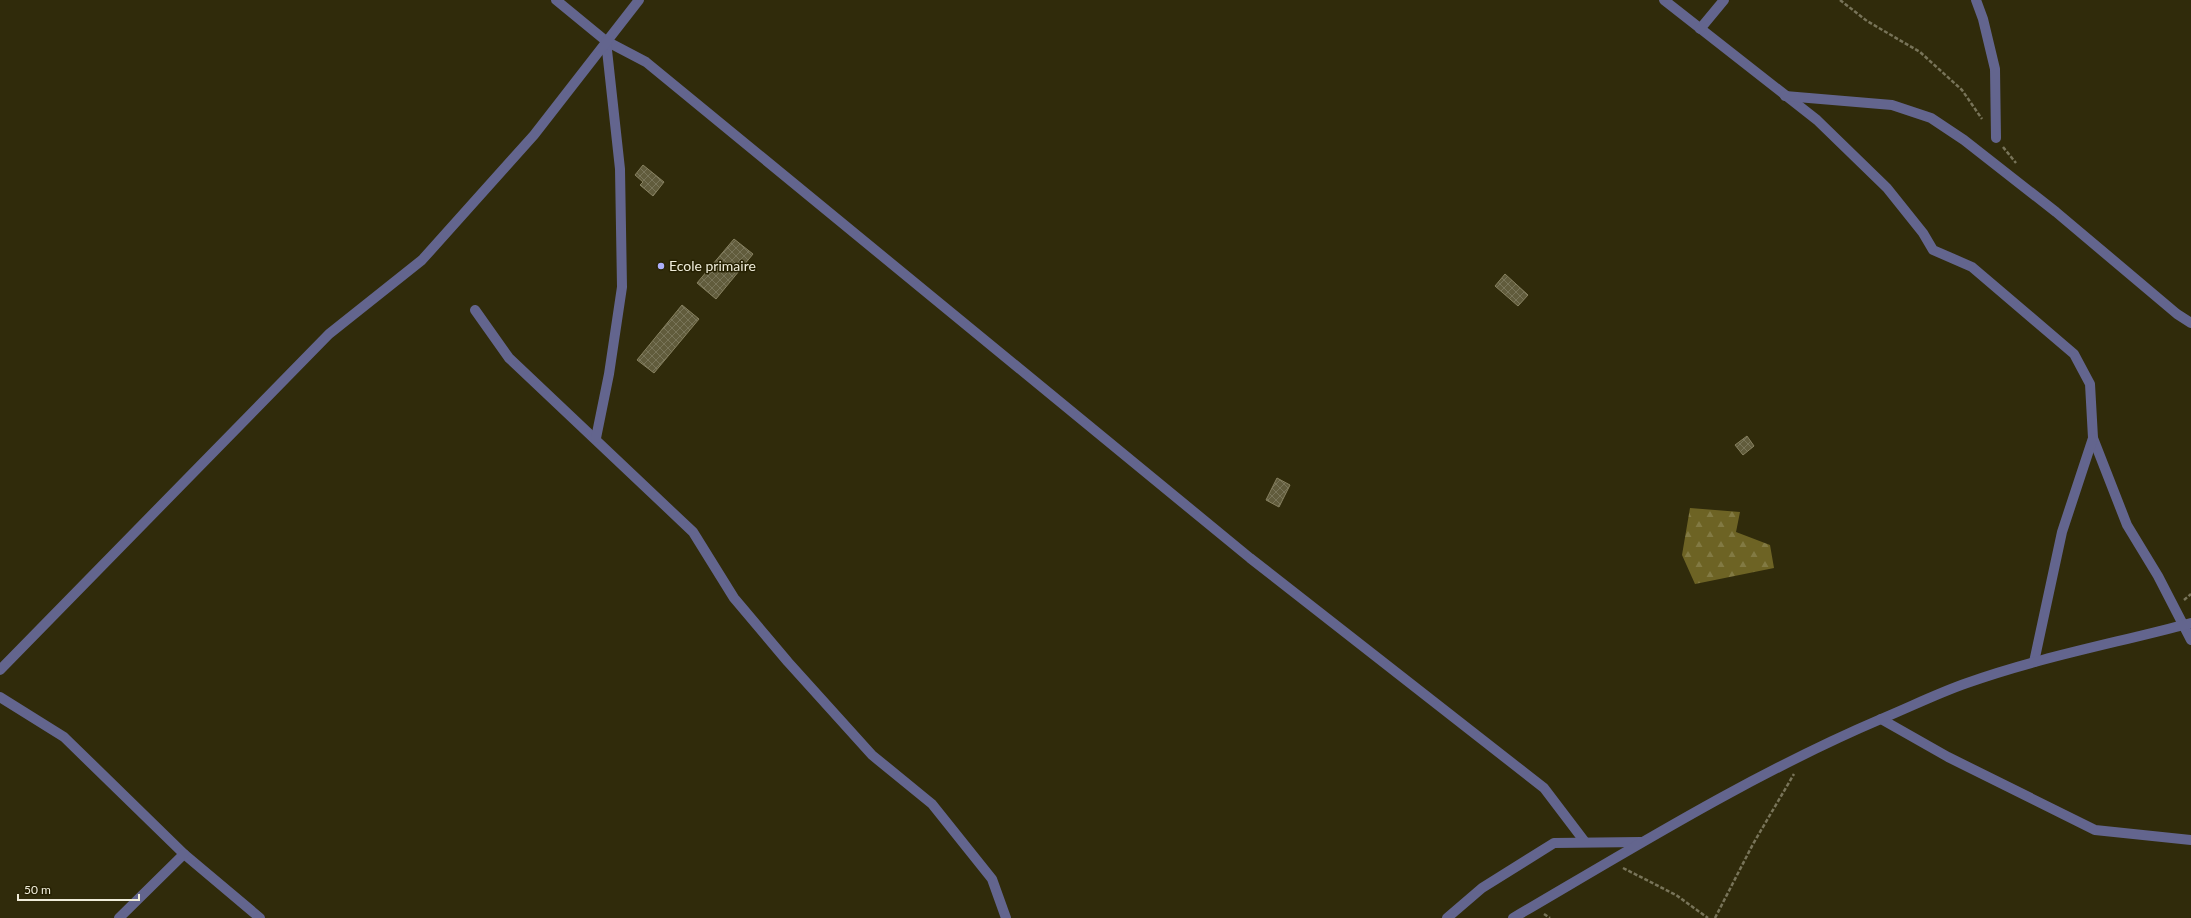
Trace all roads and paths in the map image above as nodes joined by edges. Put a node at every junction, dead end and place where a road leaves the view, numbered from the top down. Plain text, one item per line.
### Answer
1 (556, 0) edge
2 (638, 0) edge
3 (1664, 0) edge
4 (1724, 0) edge
5 (1840, 0) edge
6 (1976, 0) edge
7 (1700, 29) junction
8 (606, 41) junction
9 (1785, 96) junction
10 (1983, 120) dead end
11 (1996, 138) joint
12 (2021, 169) dead end
13 (475, 310) dead end
14 (2191, 323) edge
15 (596, 438) junction
16 (2093, 438) junction
17 (2187, 624) edge
18 (2191, 640) edge
19 (2034, 662) junction
20 (0, 670) edge
21 (0, 697) edge
22 (1881, 720) junction
23 (1796, 770) dead end
24 (2191, 840) edge
25 (1585, 842) junction
26 (1643, 842) junction
27 (184, 854) junction
28 (1609, 860) junction
29 (119, 918) edge
30 (260, 918) edge
31 (1006, 918) edge
32 (1447, 918) edge
33 (1512, 918) edge
34 (1708, 918) edge
35 (1715, 918) edge

1 - 8 street
2 - 8 street
3 - 7 street
4 - 7 street
5 - 10 path
6 - 11 street
7 - 9 street
8 - 15 street
8 - 20 street
8 - 25 street
9 - 14 street
9 - 16 street
11 - 12 path
13 - 15 street
15 - 31 street
16 - 17 street
16 - 19 street
17 - 18 street
17 - 19 street
19 - 22 street
21 - 27 street
22 - 24 street
22 - 26 street
23 - 35 path
25 - 26 street
25 - 32 street
26 - 28 street
27 - 29 street
27 - 30 street
28 - 33 street
28 - 34 path

